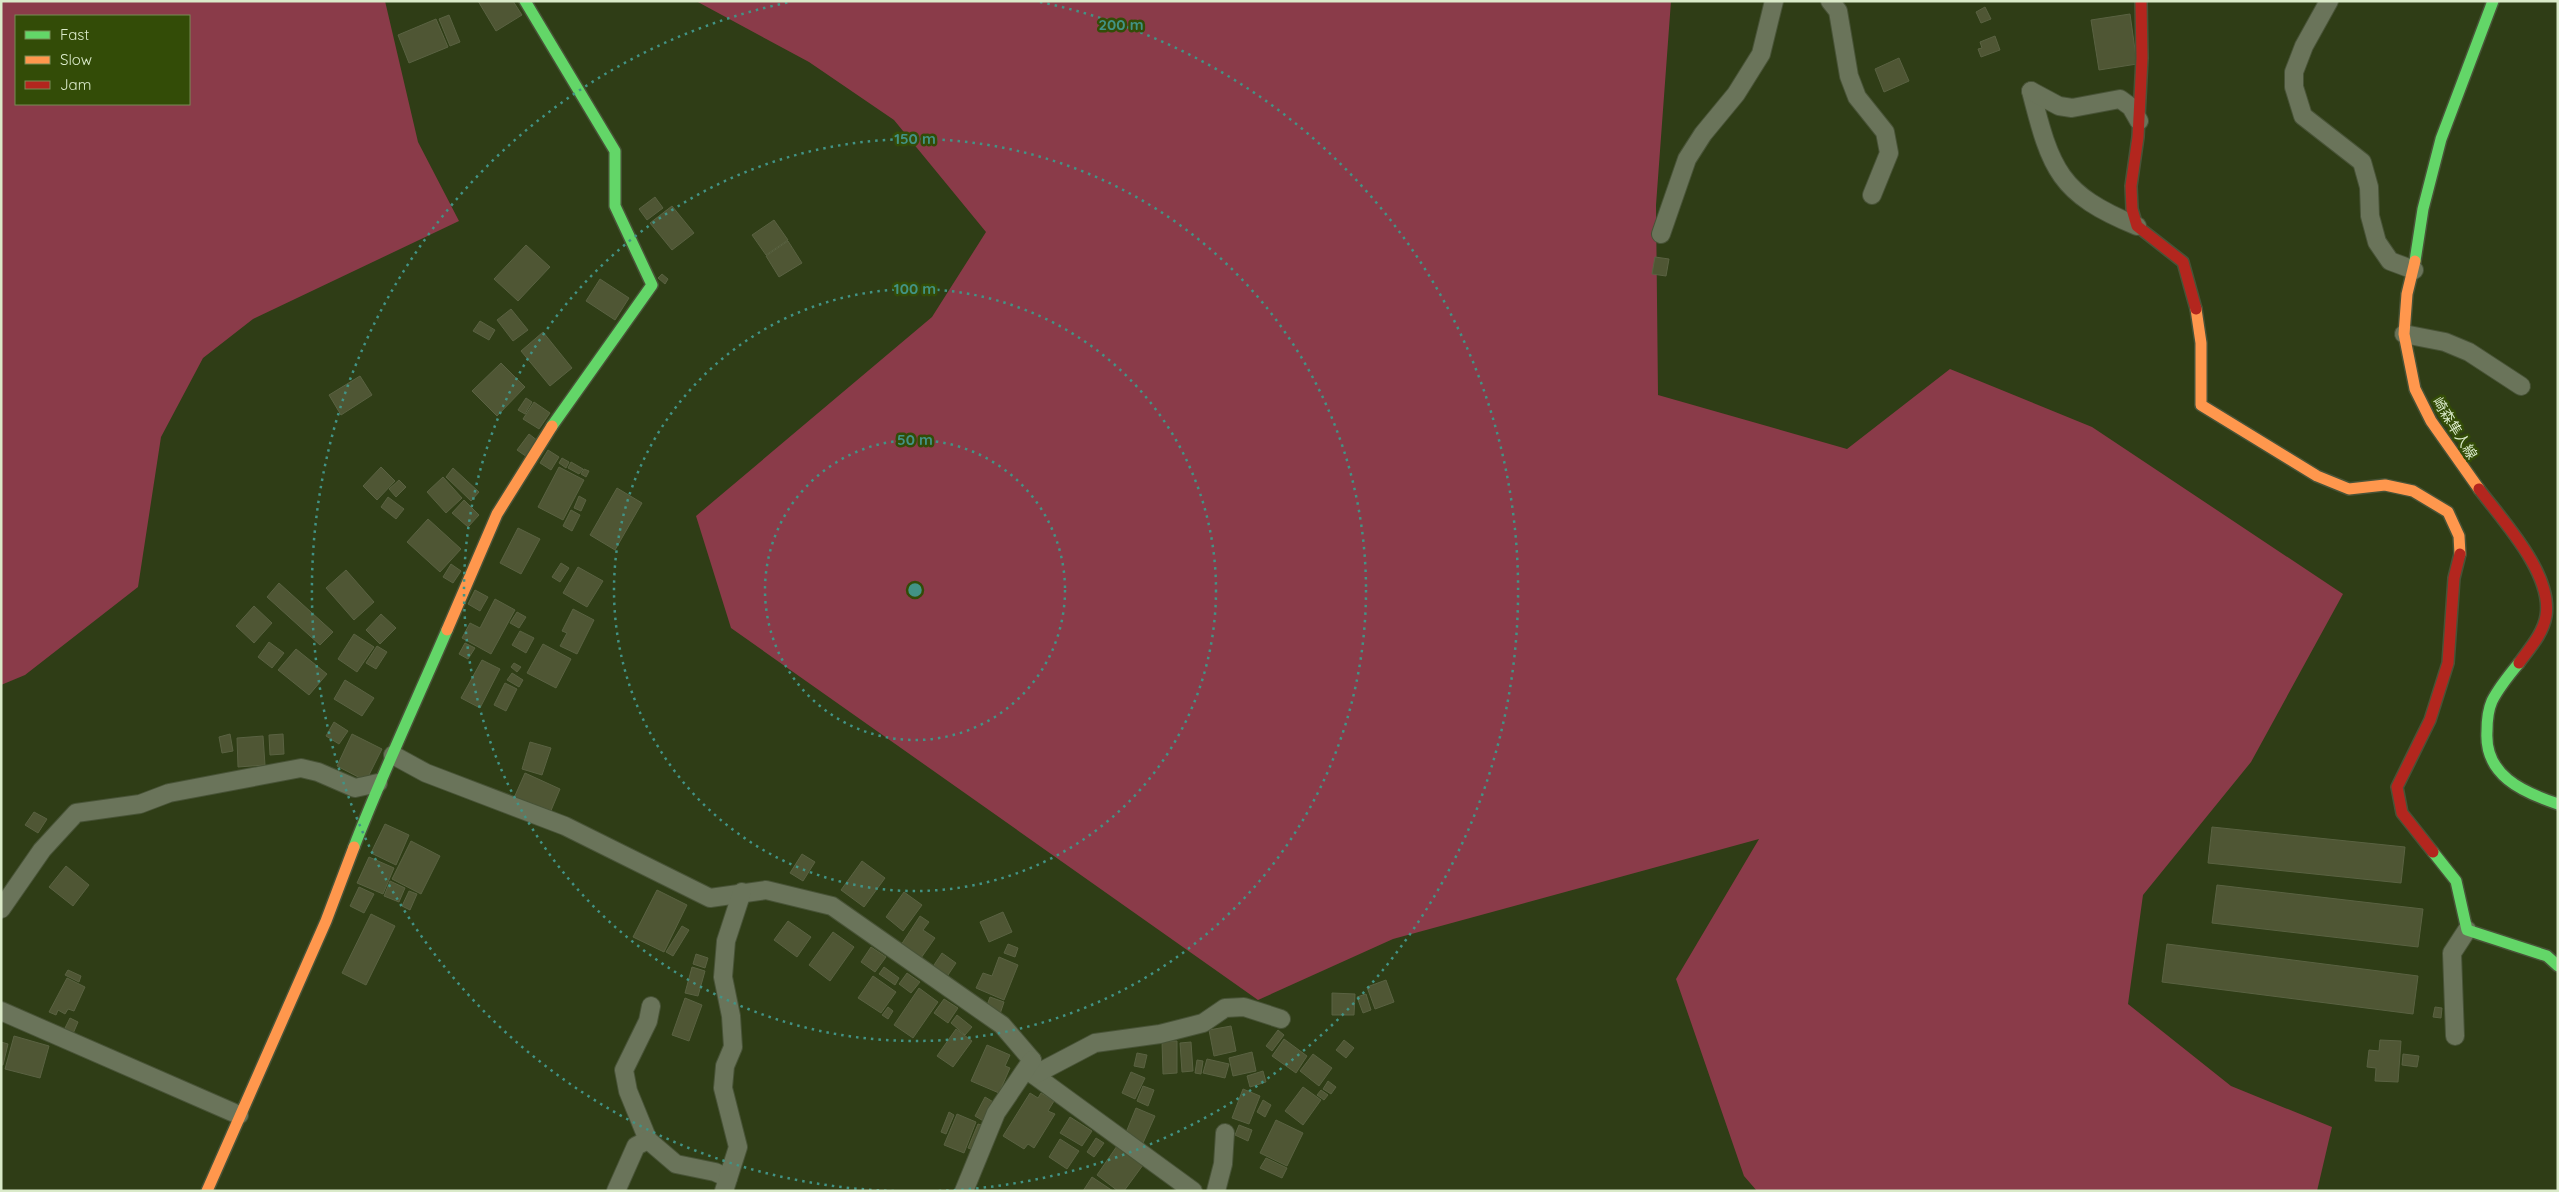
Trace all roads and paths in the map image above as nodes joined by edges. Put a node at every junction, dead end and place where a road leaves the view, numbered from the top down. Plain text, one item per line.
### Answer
1 (525, 1) edge
2 (1774, 1) edge
3 (1830, 1) edge
4 (2141, 1) edge
5 (2329, 1) edge
6 (2494, 1) edge
7 (2139, 121) junction
8 (1872, 194) dead end
9 (2137, 226) junction
10 (1660, 234) dead end
11 (2414, 270) junction
12 (2404, 334) junction
13 (2521, 386) dead end
14 (393, 755) junction
15 (378, 784) junction
16 (2558, 804) edge
17 (742, 892) junction
18 (1, 909) edge
19 (2467, 930) junction
20 (2558, 966) edge
21 (651, 1006) dead end
22 (1, 1011) edge
23 (1281, 1019) dead end
24 (2455, 1036) dead end
25 (1033, 1068) junction
26 (239, 1115) junction
27 (1225, 1133) dead end
28 (648, 1140) junction
29 (726, 1185) edge
30 (206, 1191) edge
31 (616, 1191) edge
32 (964, 1191) edge
33 (1194, 1191) edge
34 (1216, 1191) edge

1 - 14 street
2 - 10 street
3 - 8 street
4 - 7 street
5 - 11 street
6 - 11 street, 崎森隼人線
7 - 9 street
7 - 9 street
9 - 19 street
11 - 12 street, 崎森隼人線
12 - 13 street
12 - 16 street, 崎森隼人線
14 - 15 street
14 - 17 street
15 - 18 street
15 - 26 street
17 - 25 street
17 - 29 street
19 - 20 street
19 - 24 street
21 - 28 street
22 - 26 street
23 - 25 street
25 - 32 street
25 - 33 street
26 - 30 street
27 - 34 street
28 - 29 street
28 - 31 street

